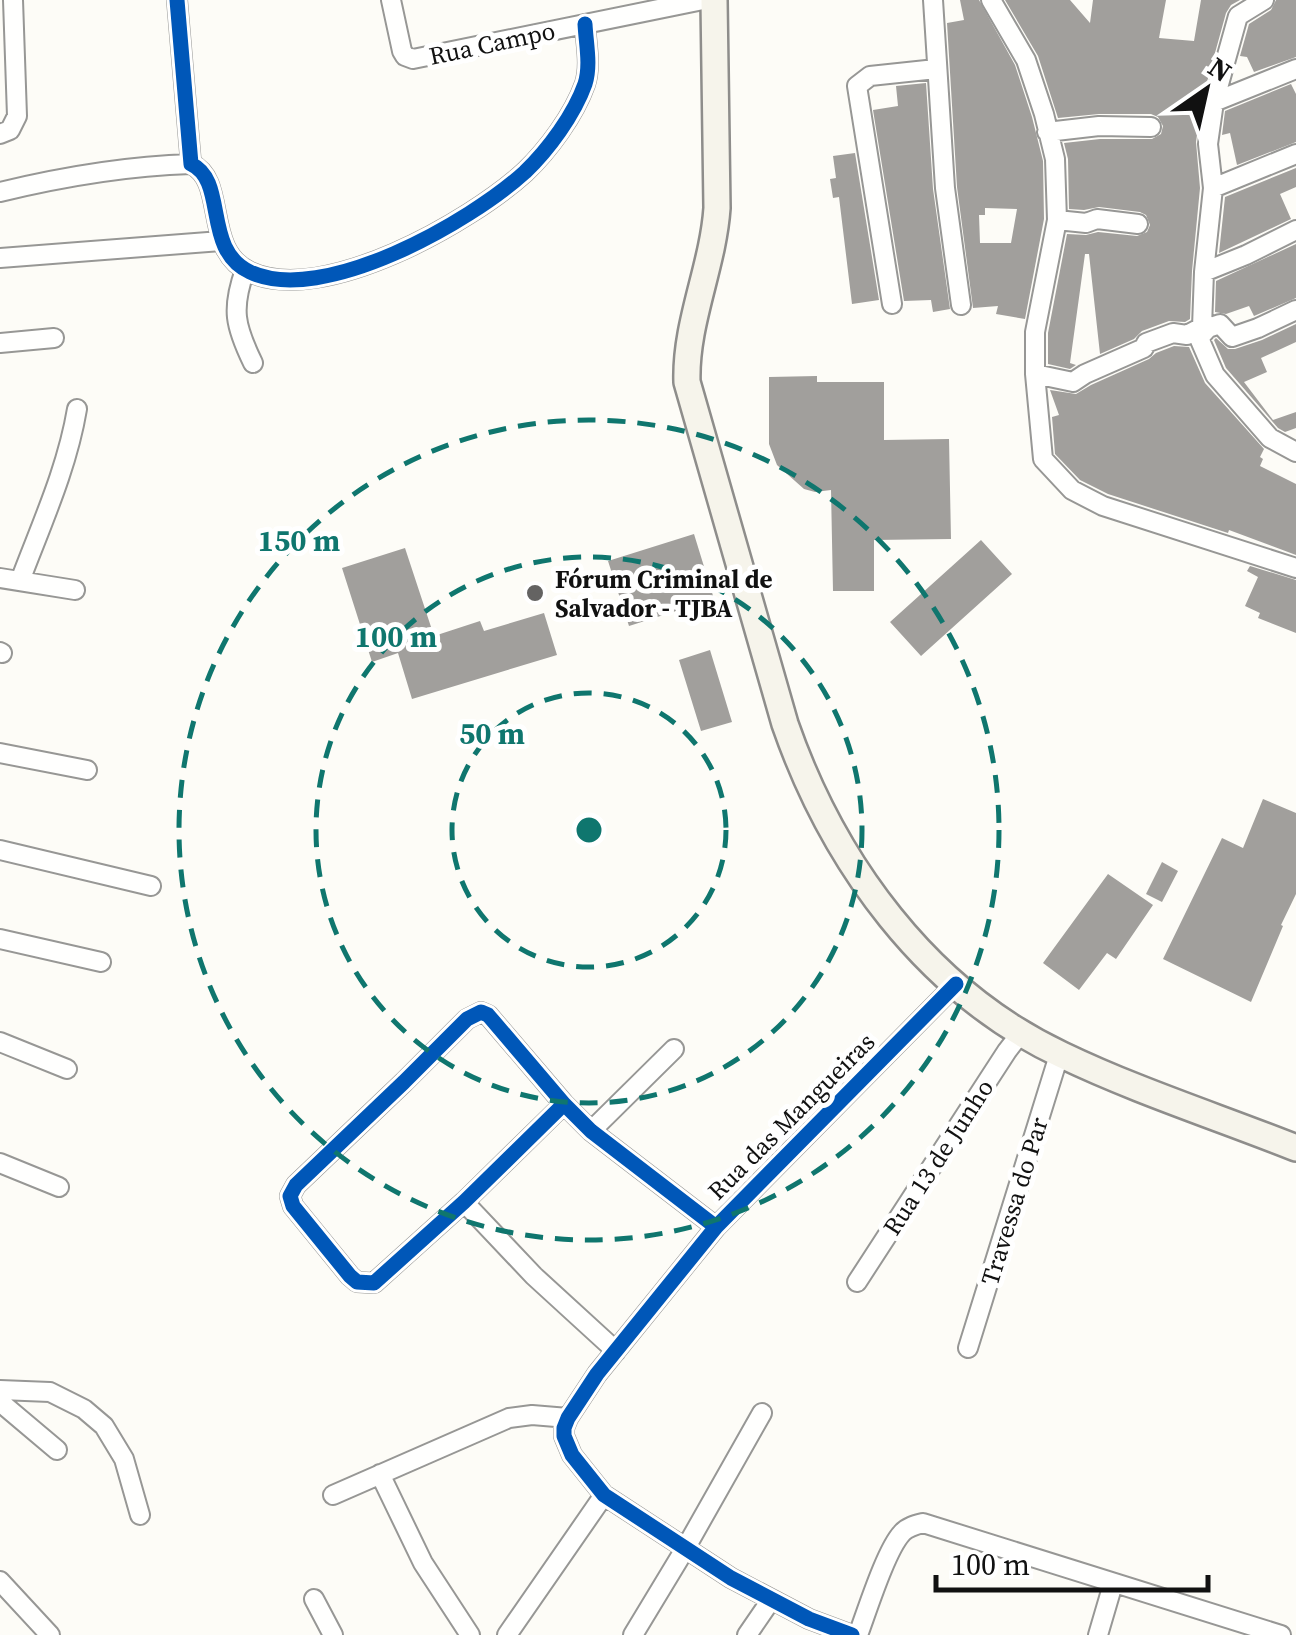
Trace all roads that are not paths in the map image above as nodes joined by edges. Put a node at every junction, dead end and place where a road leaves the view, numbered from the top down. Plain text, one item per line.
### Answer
1 (13, 0) edge
2 (176, 0) edge
3 (391, 0) edge
4 (703, 0) edge
5 (714, 0) edge
6 (934, 0) edge
7 (991, 0) edge
8 (1264, 0) edge
9 (584, 24) junction
10 (1296, 68) edge
11 (936, 69) junction
12 (1214, 102) junction
13 (1151, 127) dead end
14 (1048, 132) junction
15 (0, 134) edge
16 (1296, 154) edge
17 (190, 164) junction
18 (1214, 188) junction
19 (0, 192) edge
20 (1057, 220) junction
21 (1138, 224) dead end
22 (1293, 238) edge
23 (221, 241) junction
24 (0, 258) edge
25 (245, 270) junction
26 (1204, 272) junction
27 (892, 304) dead end
28 (961, 305) dead end
29 (1296, 310) edge
30 (1200, 333) junction
31 (54, 338) dead end
32 (0, 343) edge
33 (253, 363) dead end
34 (1035, 374) junction
35 (77, 410) dead end
36 (1296, 452) edge
37 (1296, 568) edge
38 (0, 578) edge
39 (20, 581) junction
40 (75, 590) dead end
41 (0, 752) edge
42 (87, 770) dead end
43 (0, 850) edge
44 (150, 886) dead end
45 (0, 939) edge
46 (100, 962) dead end
47 (956, 984) junction
48 (1022, 1033) junction
49 (0, 1042) edge
50 (674, 1049) dead end
51 (1060, 1054) junction
52 (67, 1069) dead end
53 (564, 1104) junction
54 (591, 1130) junction
55 (1296, 1148) edge
56 (0, 1163) edge
57 (59, 1187) dead end
58 (464, 1202) junction
59 (716, 1226) junction
60 (857, 1282) dead end
61 (968, 1348) dead end
62 (616, 1351) junction
63 (0, 1390) edge
64 (0, 1402) edge
65 (762, 1413) dead end
66 (568, 1418) junction
67 (57, 1450) dead end
68 (380, 1474) junction
69 (604, 1494) junction
70 (333, 1495) dead end
71 (140, 1516) dead end
72 (685, 1549) junction
73 (0, 1581) edge
74 (1113, 1584) junction
75 (314, 1599) dead end
76 (771, 1600) junction
77 (826, 1631) edge
78 (50, 1635) edge
79 (333, 1635) edge
80 (470, 1635) edge
81 (507, 1635) edge
82 (632, 1635) edge
83 (747, 1635) edge
84 (855, 1635) edge
85 (1098, 1635) edge
86 (1281, 1635) edge

1 - 15 street
2 - 17 street
3 - 9 street, Rua Campo
4 - 9 street, Rua Campo
5 - 47 main road
6 - 11 street
7 - 14 street
8 - 12 street
9 - 25 street
10 - 12 street
11 - 27 street
11 - 28 street
12 - 18 street
13 - 14 street
14 - 20 street
16 - 18 street
17 - 19 street
17 - 23 street
18 - 26 street
20 - 21 street
20 - 34 street
22 - 26 street
23 - 24 street
23 - 25 street
25 - 33 street
26 - 30 street
29 - 30 street
30 - 34 street
30 - 36 street
31 - 32 street
34 - 37 street
35 - 39 street
38 - 39 street
39 - 40 street
41 - 42 street
43 - 44 street
45 - 46 street
47 - 48 main road
47 - 59 street, Rua das Mangueiras
48 - 51 main road
48 - 60 street, Rua 13 de Junho
49 - 52 street
50 - 54 street
51 - 55 main road
51 - 61 street, Travessa do Par
53 - 54 street
53 - 58 street
53 - 58 street
54 - 59 street
56 - 57 street
58 - 62 street
59 - 62 street, Rua das Mangueiras
62 - 66 street, Rua das Mangueiras
63 - 71 street
64 - 67 street
65 - 72 street
66 - 68 street
66 - 69 street
68 - 70 street
68 - 80 street
69 - 72 street
69 - 81 street
72 - 76 street
72 - 82 street
73 - 78 street
74 - 84 street
74 - 85 street
74 - 86 street
75 - 79 street
76 - 77 street
76 - 83 street
77 - 84 street

